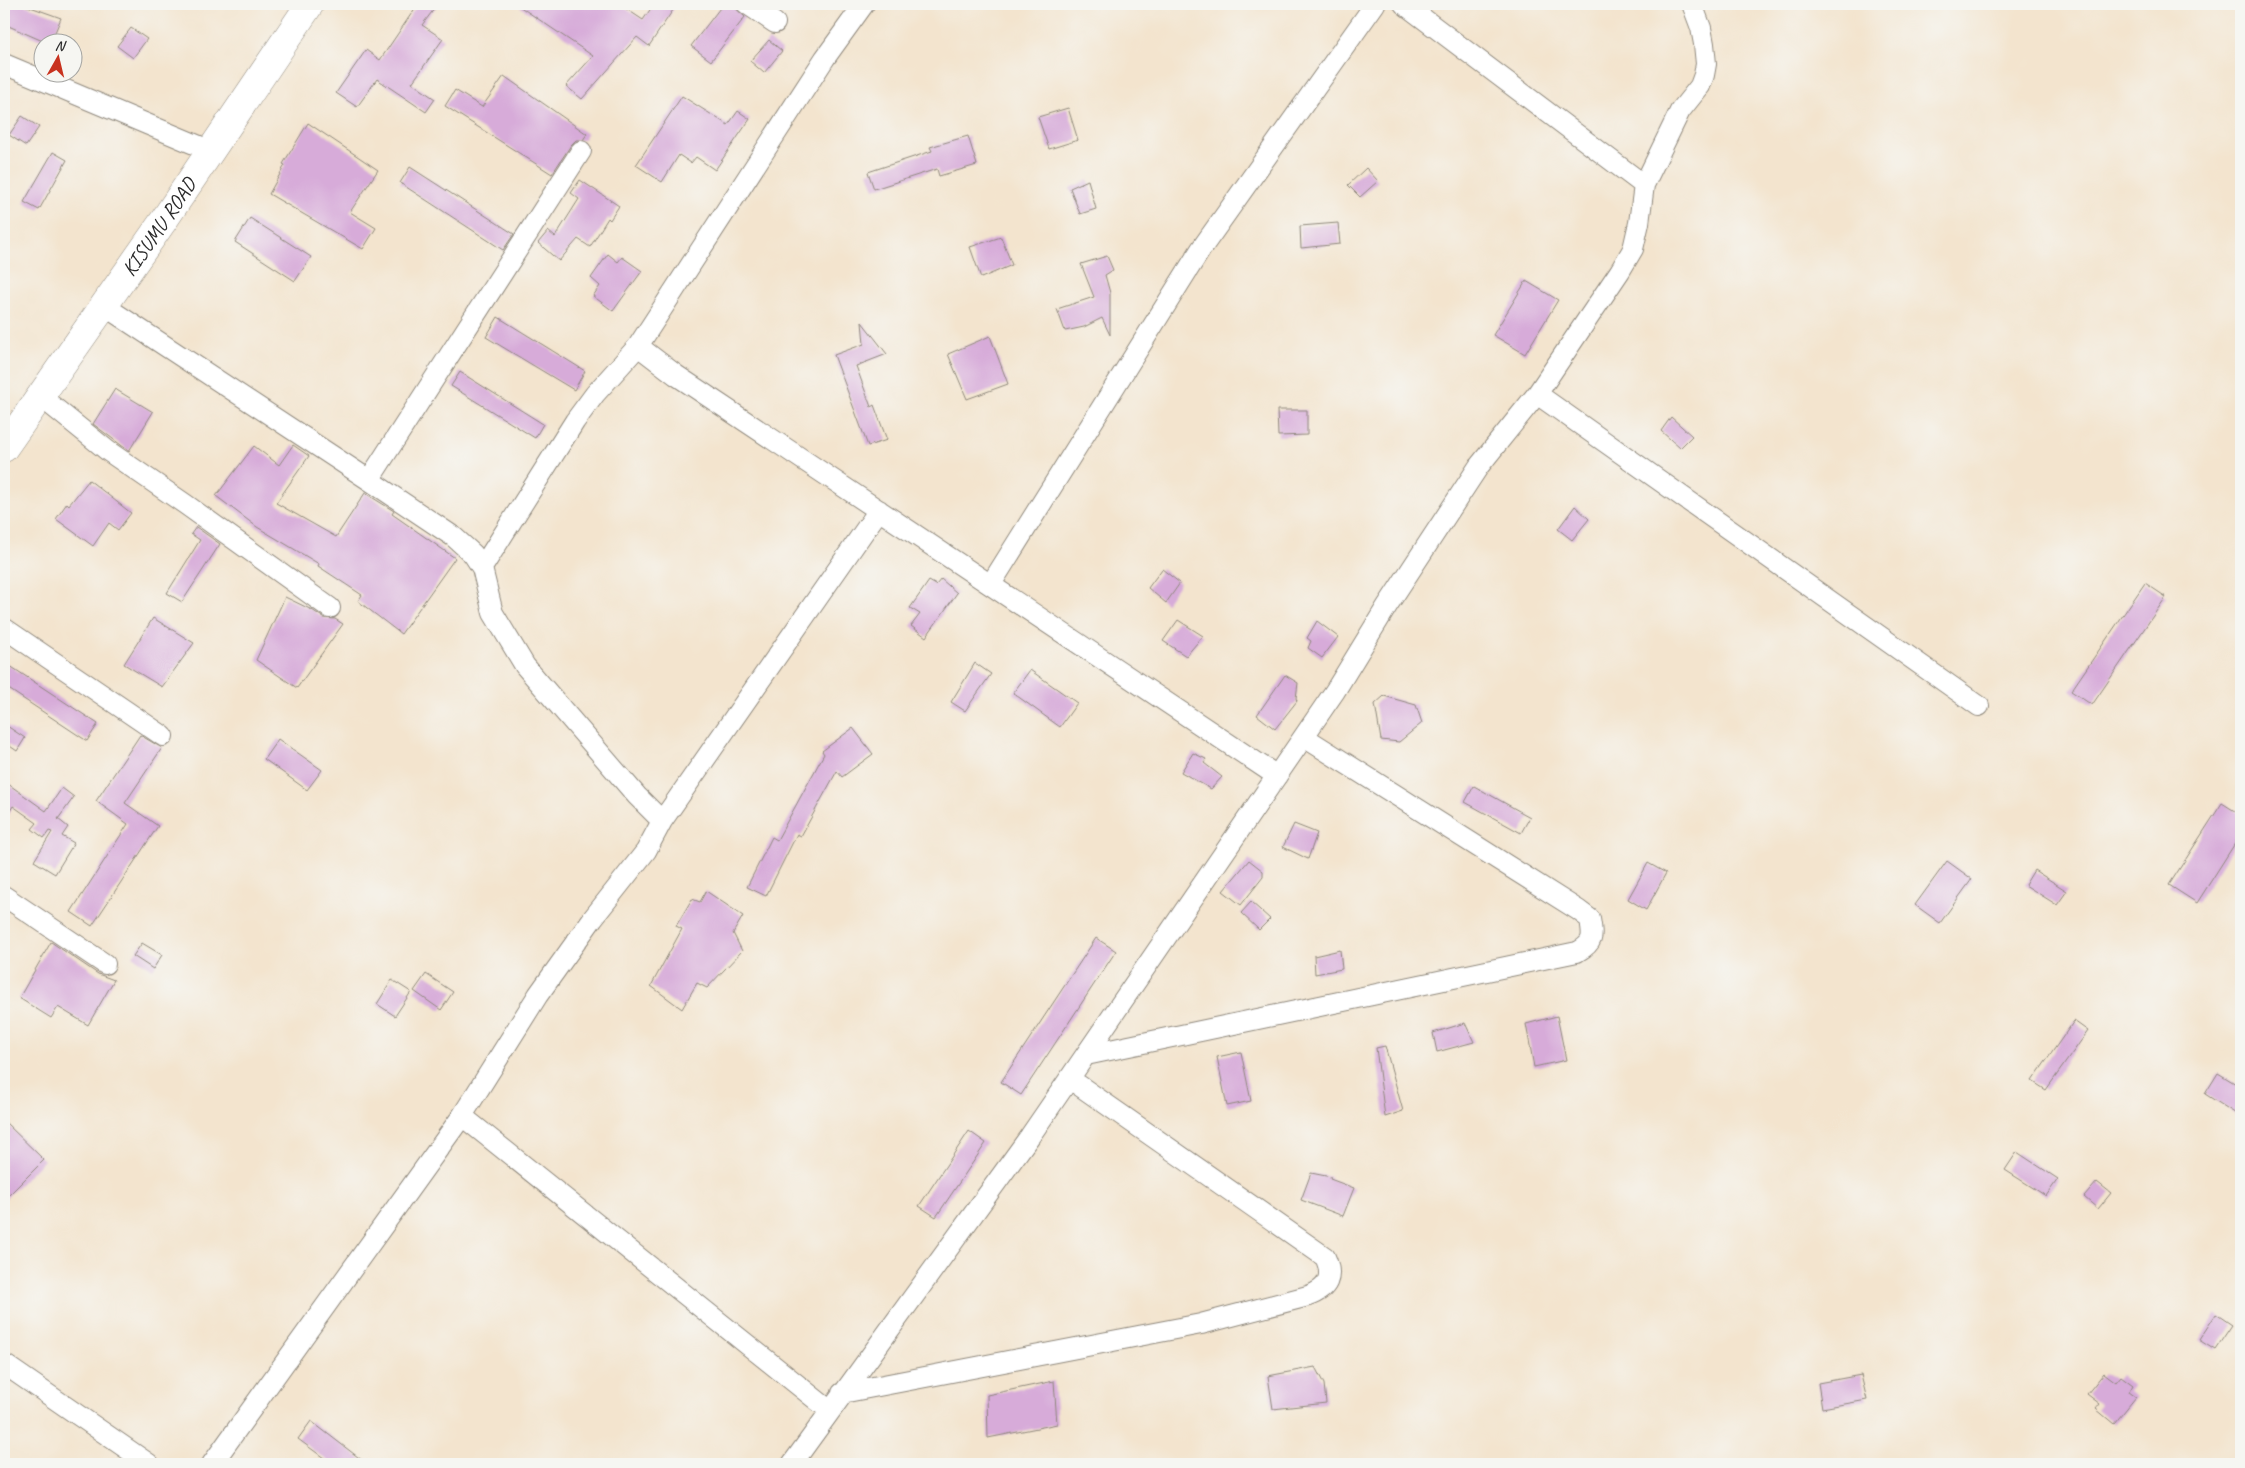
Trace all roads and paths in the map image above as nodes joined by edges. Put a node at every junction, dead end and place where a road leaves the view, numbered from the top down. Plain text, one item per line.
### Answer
1 (310, 4) edge
2 (747, 4) edge
3 (864, 4) edge
4 (1375, 4) edge
5 (1404, 4) edge
6 (1692, 4) edge
7 (775, 23) dead end
8 (4, 64) edge
9 (211, 151) junction
10 (582, 151) dead end
11 (1644, 185) junction
12 (103, 305) junction
13 (638, 346) junction
14 (1537, 394) junction
15 (40, 396) junction
16 (4, 448) edge
17 (369, 480) junction
18 (879, 510) junction
19 (482, 568) junction
20 (991, 584) junction
21 (330, 608) dead end
22 (4, 628) edge
23 (1979, 706) dead end
24 (162, 736) dead end
25 (1304, 738) junction
26 (1277, 776) junction
27 (662, 821) junction
28 (4, 896) edge
29 (105, 964) dead end
30 (1086, 1055) junction
31 (1070, 1079) junction
32 (462, 1116) junction
33 (4, 1364) edge
34 (842, 1393) junction
35 (830, 1410) junction
36 (149, 1464) edge
37 (212, 1464) edge
38 (792, 1464) edge

1 - 9 highway, KISUMU ROAD
2 - 7 street
3 - 13 street
4 - 20 street
5 - 11 street
6 - 11 street
8 - 9 street
9 - 12 highway, KISUMU ROAD
10 - 17 street
11 - 14 street
12 - 15 highway, KISUMU ROAD
12 - 17 street
13 - 18 street
13 - 19 street
14 - 23 street
14 - 25 street
15 - 16 highway, KISUMU ROAD
15 - 21 street
17 - 19 street
18 - 20 street
18 - 27 street
19 - 27 street
20 - 26 street
22 - 24 street
25 - 26 street
25 - 30 street
26 - 30 street
27 - 32 street
28 - 29 street
30 - 31 street
31 - 34 street
31 - 34 street
32 - 35 street
32 - 37 street
33 - 36 street
34 - 35 street
35 - 38 street

